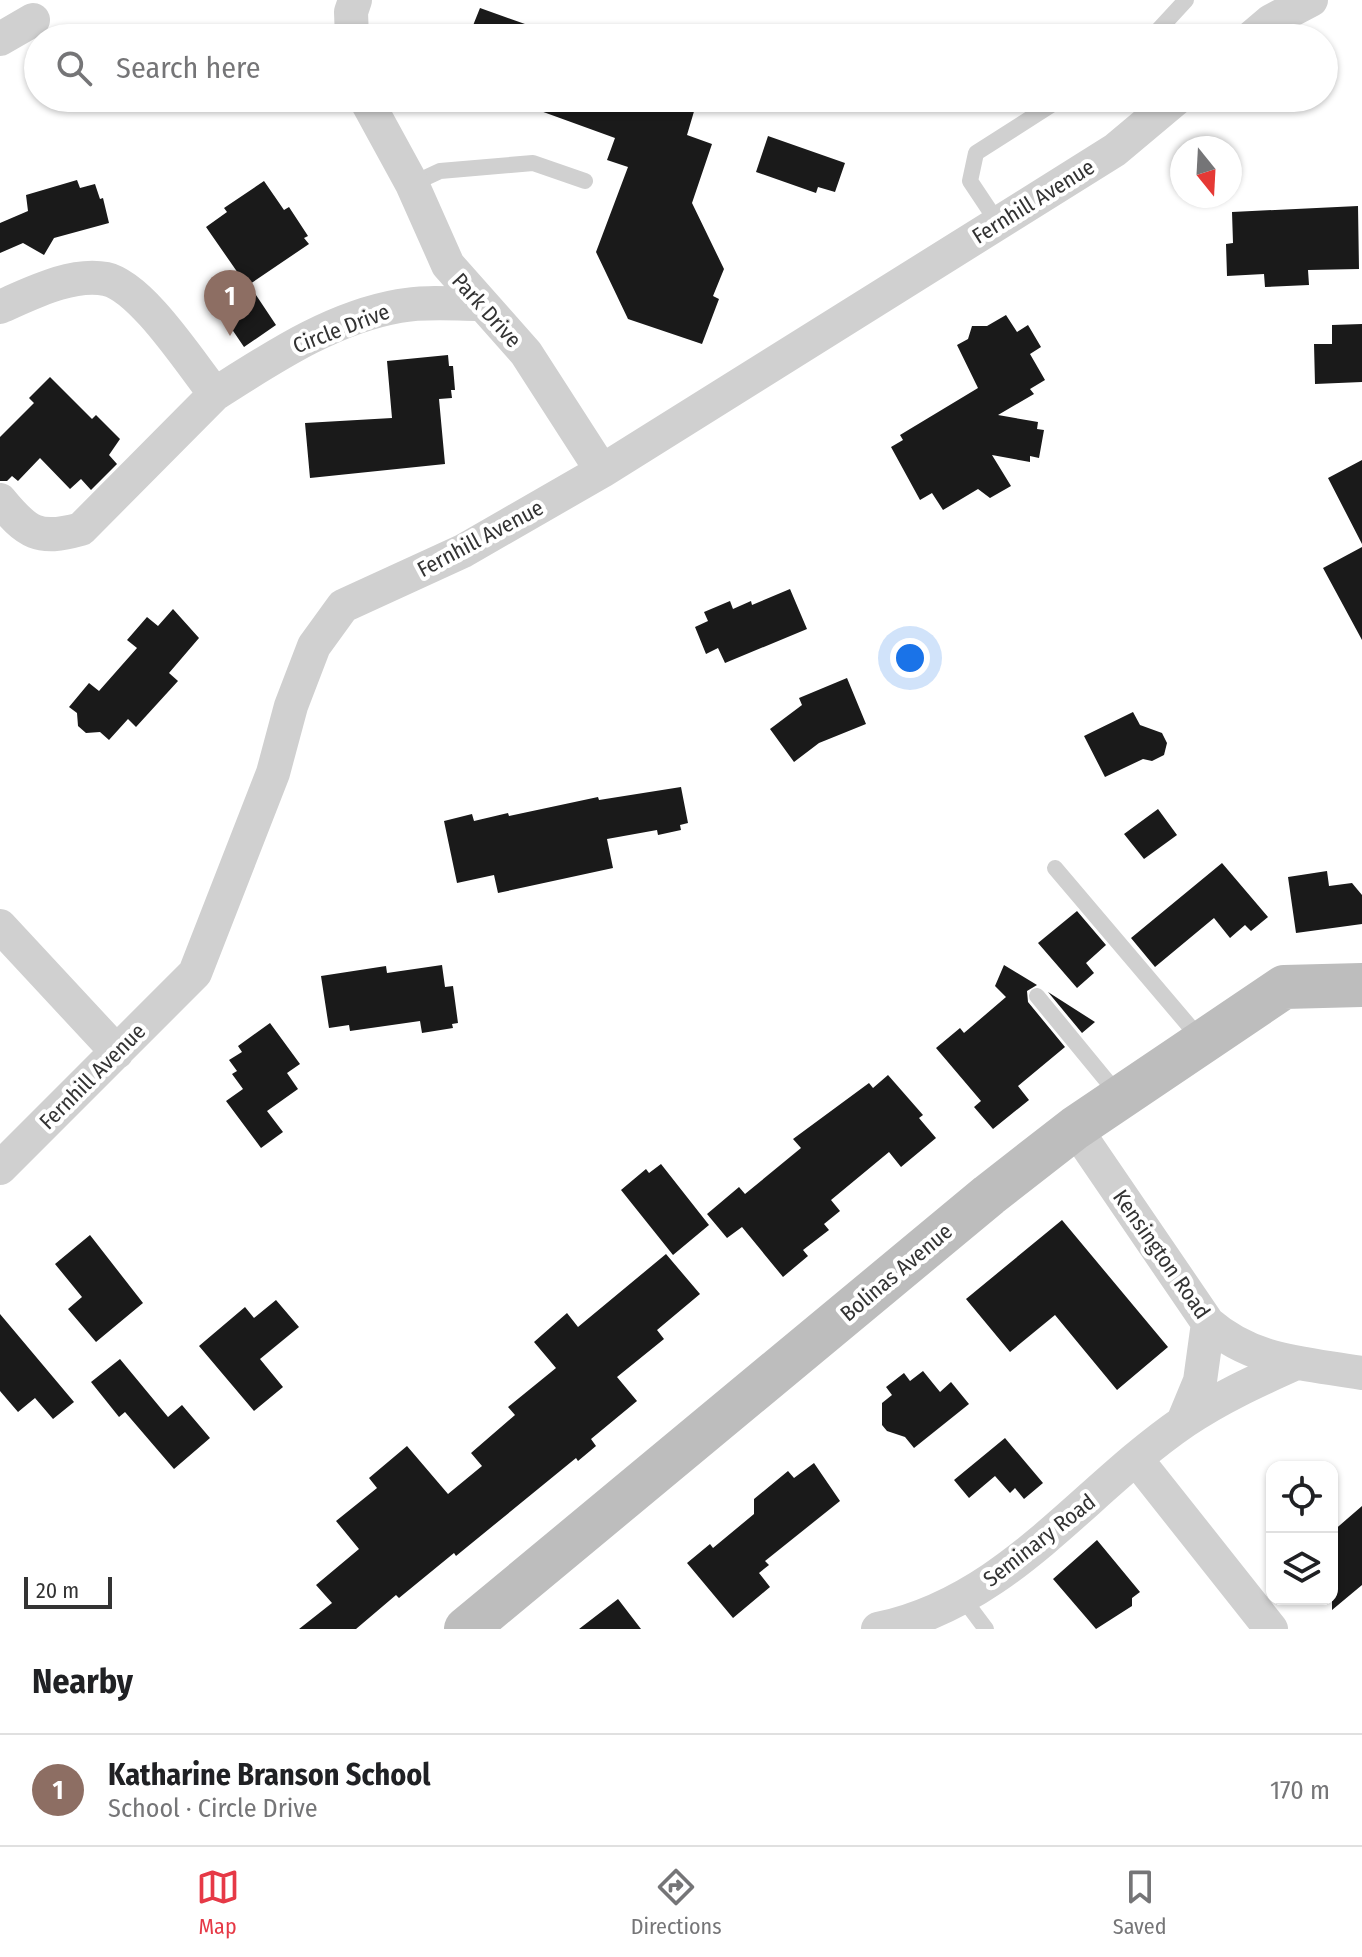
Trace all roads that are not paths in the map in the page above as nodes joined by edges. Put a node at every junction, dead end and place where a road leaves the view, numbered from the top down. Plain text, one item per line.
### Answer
1 (355, 0) edge
2 (1186, 0) edge
3 (1294, 4) edge
4 (33, 20) dead end
5 (26, 24) edge
6 (351, 24) edge
7 (1164, 24) edge
8 (1269, 24) edge
9 (24, 25) edge
10 (0, 39) edge
11 (373, 112) edge
12 (1040, 112) edge
13 (1160, 112) edge
14 (585, 181) dead end
15 (412, 184) junction
16 (998, 223) junction
17 (480, 304) junction
18 (0, 307) edge
19 (215, 394) junction
20 (602, 471) junction
21 (0, 500) edge
22 (1055, 868) dead end
23 (0, 926) edge
24 (1362, 985) edge
25 (1037, 996) dead end
26 (1203, 1042) junction
27 (117, 1052) junction
28 (1121, 1098) junction
29 (1075, 1128) junction
30 (0, 1168) edge
31 (1208, 1323) junction
32 (1294, 1364) junction
33 (1362, 1373) edge
34 (1183, 1422) junction
35 (1137, 1460) junction
36 (962, 1597) junction
37 (466, 1629) edge
38 (878, 1629) edge
39 (986, 1629) edge
40 (1271, 1629) edge

1 - 6 street
2 - 7 lane
3 - 8 street
4 - 5 street
9 - 10 street
11 - 15 street, Park Drive
12 - 16 lane
13 - 16 street, Fernhill Avenue
14 - 15 lane
15 - 17 street, Park Drive
16 - 20 street, Fernhill Avenue
17 - 19 street, Circle Drive
17 - 20 street, Park Drive
18 - 19 street
19 - 21 street, Circle Drive
20 - 27 street, Fernhill Avenue
22 - 26 lane
23 - 27 street
24 - 26 street, Bolinas Avenue
25 - 28 lane
26 - 28 street, Bolinas Avenue
27 - 30 street, Fernhill Avenue
28 - 29 street, Bolinas Avenue
29 - 31 street, Kensington Road
29 - 37 street, Bolinas Avenue
31 - 32 street, Kensington Road
31 - 34 street, Seminary Road
32 - 33 street, Kensington Road
32 - 34 street, Seminary Road
34 - 35 street, Seminary Road
35 - 36 street, Seminary Road
35 - 40 street
36 - 38 street, Seminary Road
36 - 39 lane

